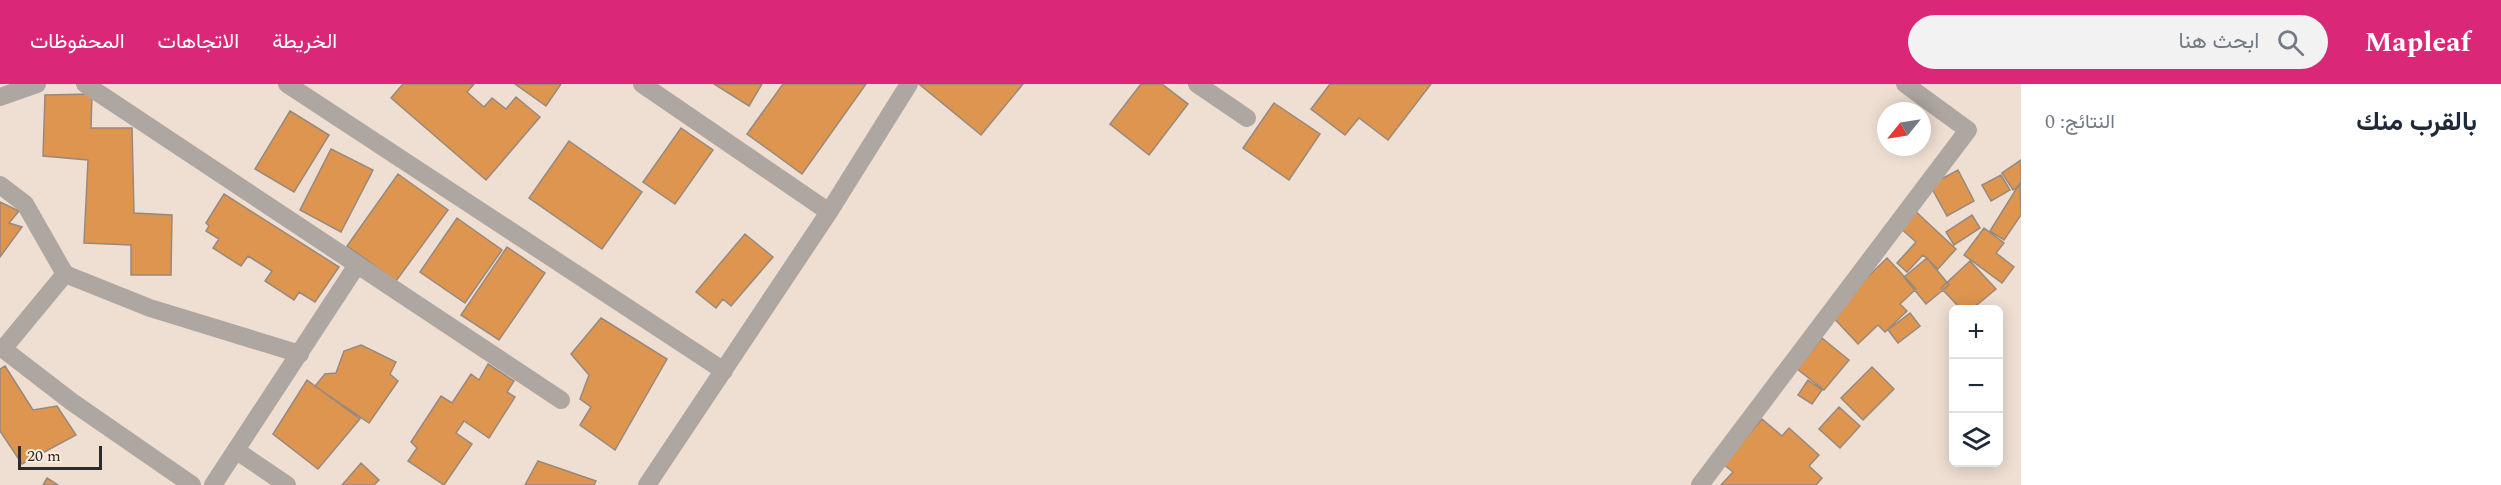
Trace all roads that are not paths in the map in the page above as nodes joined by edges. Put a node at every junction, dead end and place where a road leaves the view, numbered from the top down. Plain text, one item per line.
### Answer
1 (37, 84) edge
2 (85, 84) edge
3 (286, 84) edge
4 (642, 84) edge
5 (909, 84) edge
6 (1197, 84) edge
7 (1905, 84) edge
8 (0, 97) edge
9 (1247, 118) dead end
10 (0, 185) edge
11 (829, 212) junction
12 (357, 265) junction
13 (65, 274) junction
14 (2, 350) edge
15 (300, 354) junction
16 (724, 371) junction
17 (561, 399) dead end
18 (237, 451) junction
19 (192, 485) edge
20 (213, 485) edge
21 (287, 485) edge
22 (647, 485) edge
23 (1700, 485) edge

1 - 8 street
2 - 12 street
3 - 16 street
4 - 11 street
5 - 11 street
6 - 9 street
7 - 23 street
10 - 13 street
11 - 16 street
12 - 15 street
12 - 17 street
13 - 14 street
13 - 15 street
14 - 19 street
15 - 18 street
16 - 22 street
18 - 20 street
18 - 21 street

